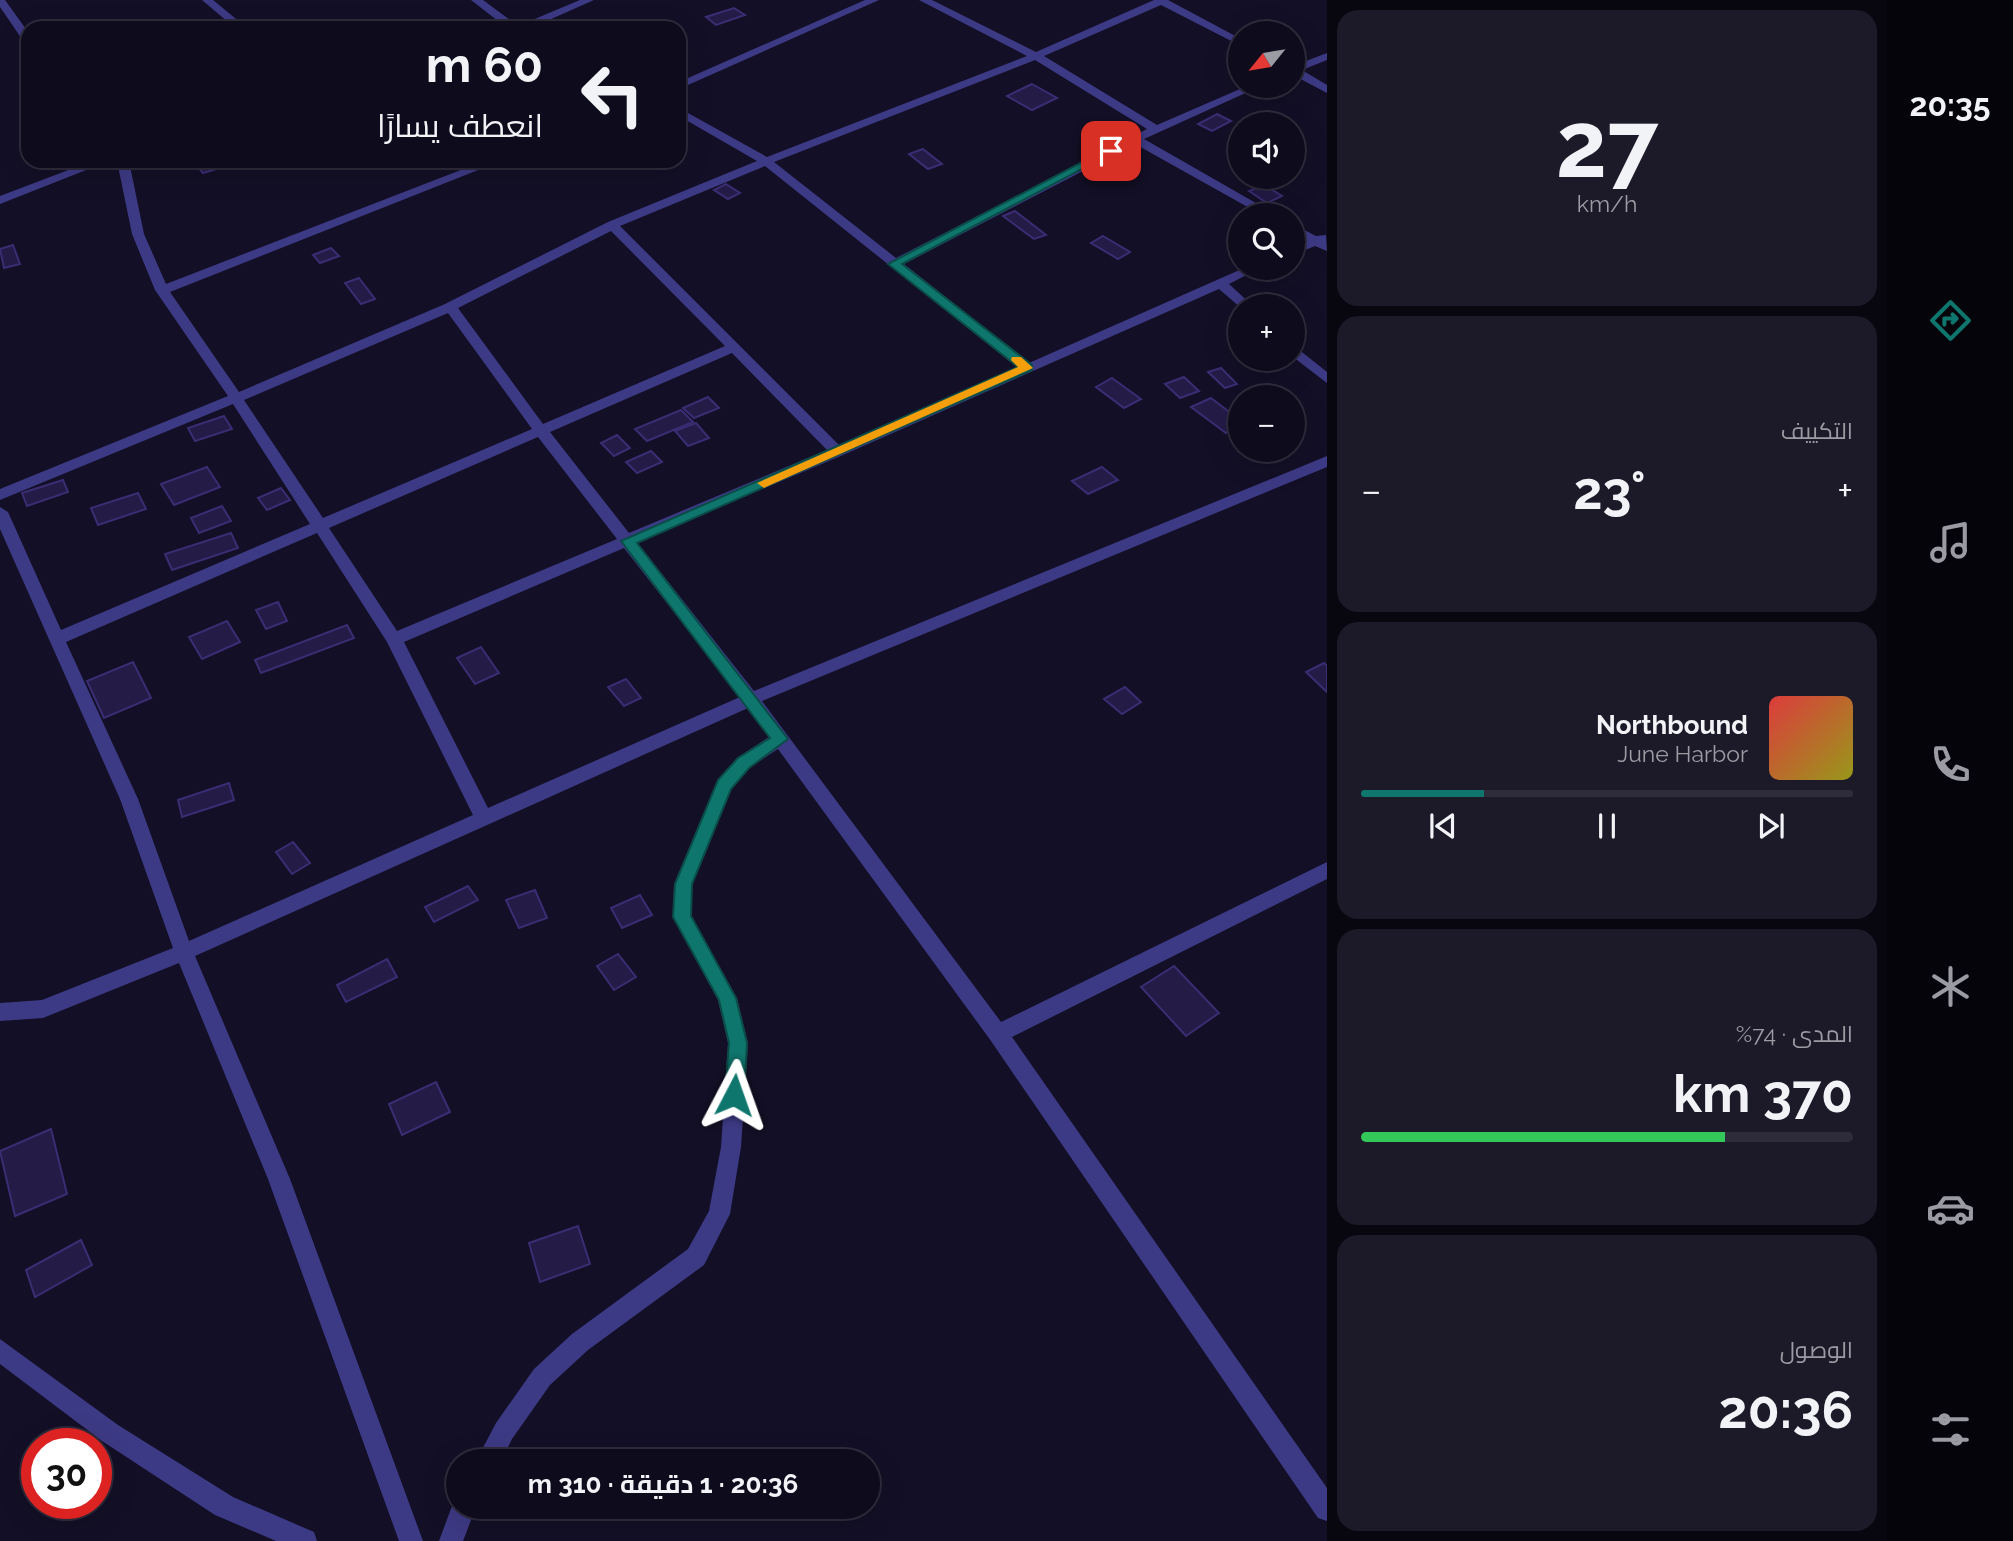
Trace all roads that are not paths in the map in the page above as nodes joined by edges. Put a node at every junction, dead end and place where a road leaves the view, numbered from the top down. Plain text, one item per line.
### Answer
1 (0, 0) edge
2 (207, 0) edge
3 (476, 0) edge
4 (589, 0) edge
5 (874, 0) edge
6 (924, 0) edge
7 (1162, 1) edge
8 (233, 21) edge
9 (504, 21) edge
10 (550, 21) edge
11 (21, 30) edge
12 (1228, 36) edge
13 (1036, 56) junction
14 (1327, 56) edge
15 (1306, 65) edge
16 (1306, 78) edge
17 (686, 83) edge
18 (1327, 90) edge
19 (1228, 98) edge
20 (686, 115) edge
21 (1155, 129) junction
22 (1135, 139) junction
23 (766, 161) junction
24 (85, 168) edge
25 (124, 168) edge
26 (477, 168) edge
27 (0, 200) edge
28 (1250, 203) edge
29 (612, 225) junction
30 (1305, 233) edge
31 (1324, 241) edge
32 (1305, 247) edge
33 (894, 264) junction
34 (1228, 278) edge
35 (1219, 282) junction
36 (162, 290) junction
37 (1232, 294) edge
38 (450, 307) junction
39 (732, 348) junction
40 (1305, 360) edge
41 (1027, 368) junction
42 (1327, 379) edge
43 (236, 398) junction
44 (540, 430) junction
45 (838, 452) junction
46 (1327, 461) edge
47 (0, 495) edge
48 (0, 512) edge
49 (320, 526) junction
50 (628, 541) junction
51 (57, 639) junction
52 (394, 639) junction
53 (751, 699) junction
54 (780, 739) junction
55 (483, 817) junction
56 (1327, 870) edge
57 (184, 952) junction
58 (0, 1012) edge
59 (998, 1034) junction
60 (0, 1350) edge
61 (494, 1449) edge
62 (1327, 1509) edge
63 (459, 1519) edge
64 (305, 1541) edge
65 (411, 1541) edge
66 (451, 1541) edge

1 - 11 street
2 - 8 street
3 - 9 street
4 - 10 street
5 - 17 street
6 - 13 street
7 - 12 street
7 - 13 street
13 - 21 street
13 - 23 street
14 - 15 street
16 - 18 street
19 - 21 street
20 - 23 street
21 - 22 street
22 - 28 street
22 - 33 street
23 - 29 street
23 - 33 street
24 - 27 street
25 - 36 street
26 - 36 street
29 - 38 street
29 - 39 street
30 - 31 street
31 - 32 street
33 - 41 street
34 - 35 street
35 - 37 street
35 - 41 street
36 - 43 street
38 - 43 street
38 - 44 street
39 - 44 street
39 - 45 street
40 - 42 street
41 - 45 street
43 - 47 street
43 - 49 street
44 - 49 street
44 - 50 street
45 - 50 street
46 - 53 street
48 - 51 street
49 - 51 street
49 - 52 street
50 - 52 street
50 - 53 street
51 - 57 street
52 - 55 street
53 - 54 street
53 - 55 street
54 - 59 street
54 - 61 street
55 - 57 street
56 - 59 street
57 - 58 street
57 - 65 street
59 - 62 street
60 - 64 street
63 - 66 street

